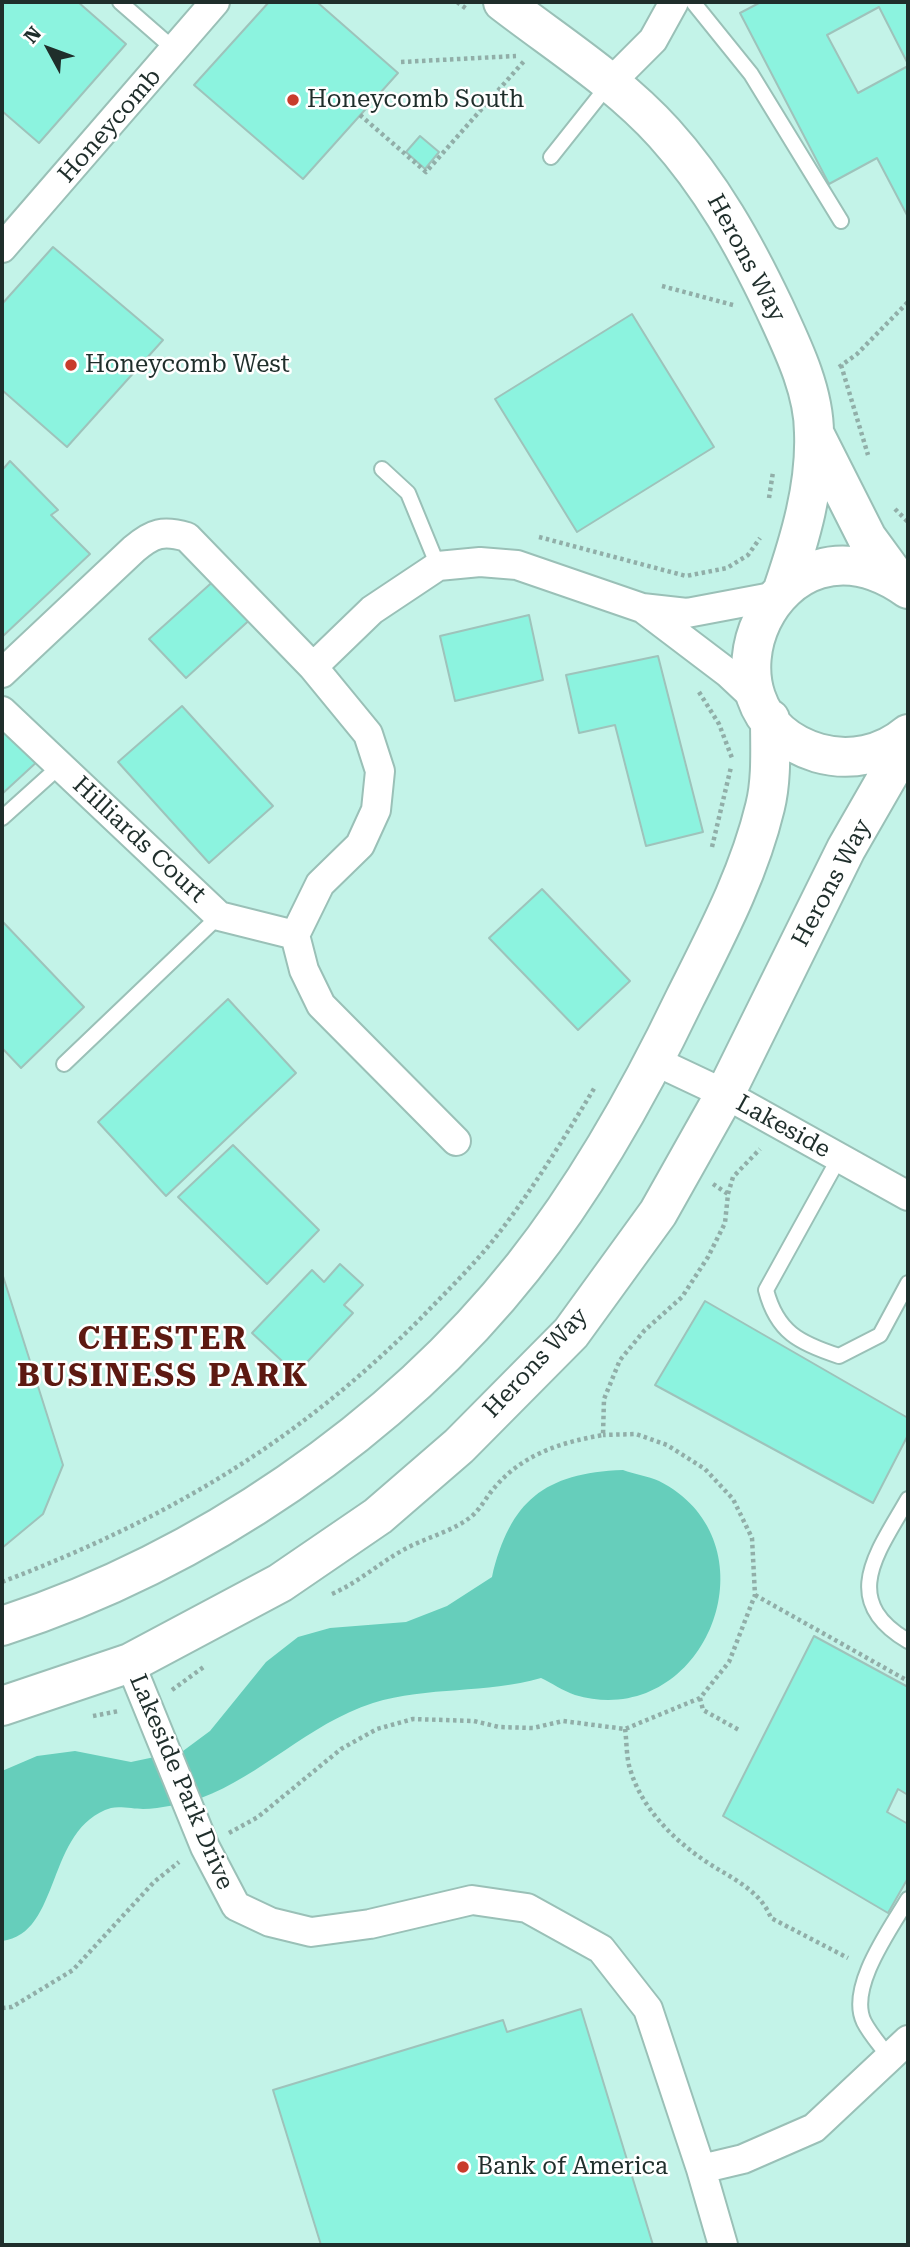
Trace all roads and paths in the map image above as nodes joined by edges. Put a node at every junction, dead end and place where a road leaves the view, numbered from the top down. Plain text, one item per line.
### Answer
1 (120, 2) edge
2 (215, 2) edge
3 (457, 2) edge
4 (674, 2) edge
5 (693, 2) edge
6 (490, 9) edge
7 (175, 50) junction
8 (401, 62) dead end
9 (609, 84) junction
10 (360, 115) dead end
11 (551, 157) dead end
12 (841, 221) dead end
13 (2, 248) edge
14 (662, 286) dead end
15 (728, 294) dead end
16 (908, 302) edge
17 (746, 304) junction
18 (841, 365) junction
19 (807, 389) junction
20 (814, 433) junction
21 (869, 456) dead end
22 (775, 464) dead end
23 (382, 469) dead end
24 (891, 503) dead end
25 (766, 510) dead end
26 (908, 522) edge
27 (763, 524) dead end
28 (517, 565) junction
29 (438, 566) junction
30 (904, 586) edge
31 (780, 593) junction
32 (642, 608) junction
33 (313, 667) junction
34 (2, 673) edge
35 (2, 711) edge
36 (765, 711) junction
37 (908, 734) edge
38 (908, 741) edge
39 (60, 766) junction
40 (2, 818) edge
41 (219, 916) junction
42 (295, 935) junction
43 (655, 1061) junction
44 (64, 1063) dead end
45 (725, 1094) junction
46 (456, 1141) dead end
47 (839, 1158) junction
48 (908, 1196) edge
49 (908, 1283) edge
50 (603, 1435) dead end
51 (908, 1499) edge
52 (755, 1595) junction
53 (2, 1626) edge
54 (908, 1641) edge
55 (130, 1663) junction
56 (908, 1681) edge
57 (700, 1698) junction
58 (2, 1706) edge
59 (625, 1729) junction
60 (738, 1730) dead end
61 (204, 1844) junction
62 (908, 1899) edge
63 (870, 1969) junction
64 (2, 2008) edge
65 (899, 2048) edge
66 (701, 2169) junction
67 (723, 2245) edge

1 - 7 lane
2 - 7 street, Honeycomb
3 - 6 path
4 - 9 street
5 - 12 lane
6 - 9 street, Herons Way
7 - 13 street, Honeycomb
8 - 10 path
9 - 11 lane
9 - 17 street, Herons Way
14 - 17 path
15 - 17 path
16 - 18 path
17 - 19 street, Herons Way
18 - 19 path
18 - 21 path
19 - 20 street, Herons Way
20 - 30 street, Herons Way
20 - 31 street, Herons Way
22 - 25 path
23 - 29 lane
24 - 26 path
27 - 28 path
28 - 29 street
28 - 32 street
29 - 33 street
30 - 31 street
31 - 32 street
31 - 36 street
32 - 36 street
33 - 34 street
33 - 42 street
35 - 39 street, Hilliards Court
36 - 37 street
36 - 43 street
38 - 45 street, Herons Way
39 - 40 lane
39 - 41 street, Hilliards Court
41 - 42 street, Hilliards Court
41 - 44 lane
42 - 46 street
43 - 45 street, Lakeside
43 - 53 street
45 - 47 street, Lakeside
45 - 55 street, Herons Way
47 - 48 street, Lakeside
47 - 49 lane
50 - 52 path
51 - 54 lane
52 - 56 path
52 - 57 path
55 - 58 street, Herons Way
55 - 61 street, Lakeside Park Drive
57 - 59 path
57 - 60 path
59 - 61 path
59 - 63 path
61 - 64 path
61 - 66 street, Lakeside Park Drive
62 - 63 lane
63 - 65 lane
65 - 66 street
66 - 67 street, Lakeside Park Drive

